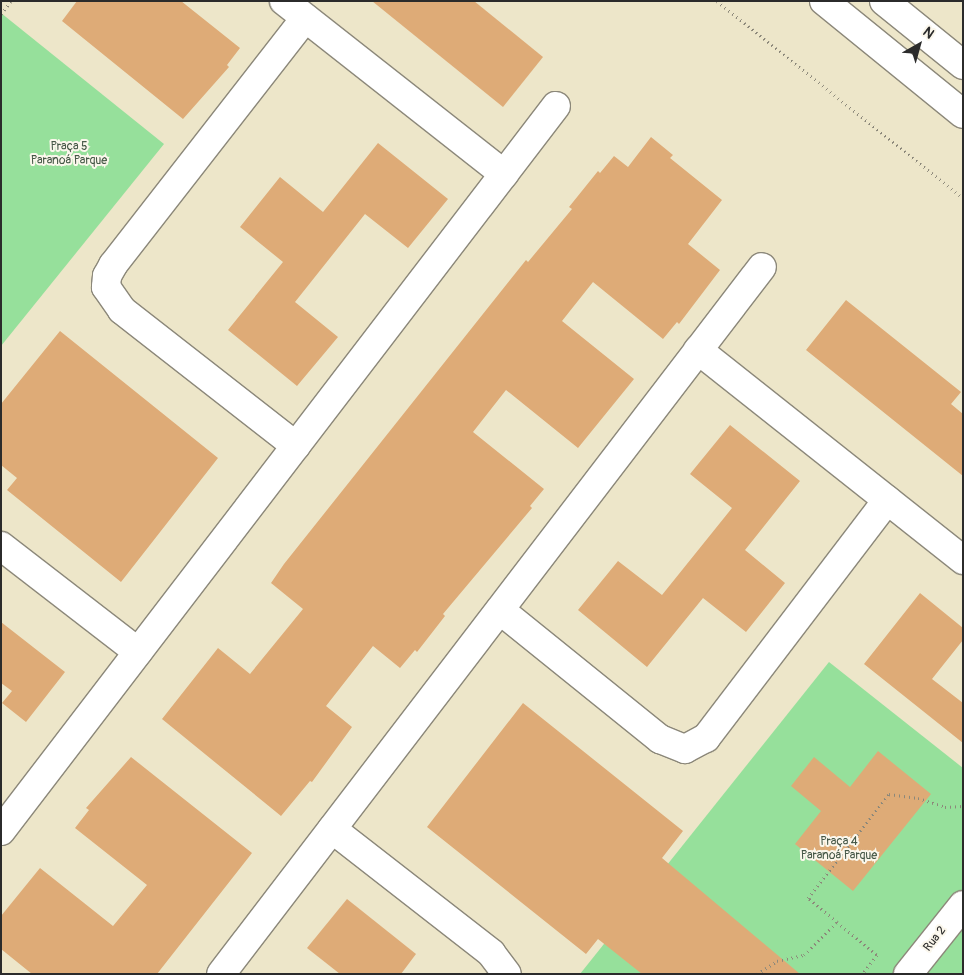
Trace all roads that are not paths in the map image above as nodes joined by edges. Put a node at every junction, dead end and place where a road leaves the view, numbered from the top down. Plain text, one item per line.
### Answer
1 (284, 1) edge
2 (824, 1) edge
3 (884, 1) edge
4 (305, 18) junction
5 (963, 65) edge
6 (556, 106) dead end
7 (963, 114) edge
8 (504, 174) junction
9 (762, 267) dead end
10 (698, 350) junction
11 (296, 446) junction
12 (887, 500) junction
13 (1, 546) edge
14 (963, 560) edge
15 (500, 610) junction
16 (138, 652) junction
17 (332, 829) junction
18 (1, 831) edge
19 (963, 905) edge
20 (221, 974) edge
21 (507, 974) edge
22 (908, 974) edge

1 - 4 street
2 - 7 street
3 - 5 street
4 - 8 street
4 - 11 street
6 - 8 street
8 - 11 street
9 - 10 street
10 - 12 street
10 - 15 street
11 - 16 street
12 - 14 street
12 - 15 street
13 - 16 street
15 - 17 street
16 - 18 street
17 - 20 street
17 - 21 street
19 - 22 street, Rua 2

